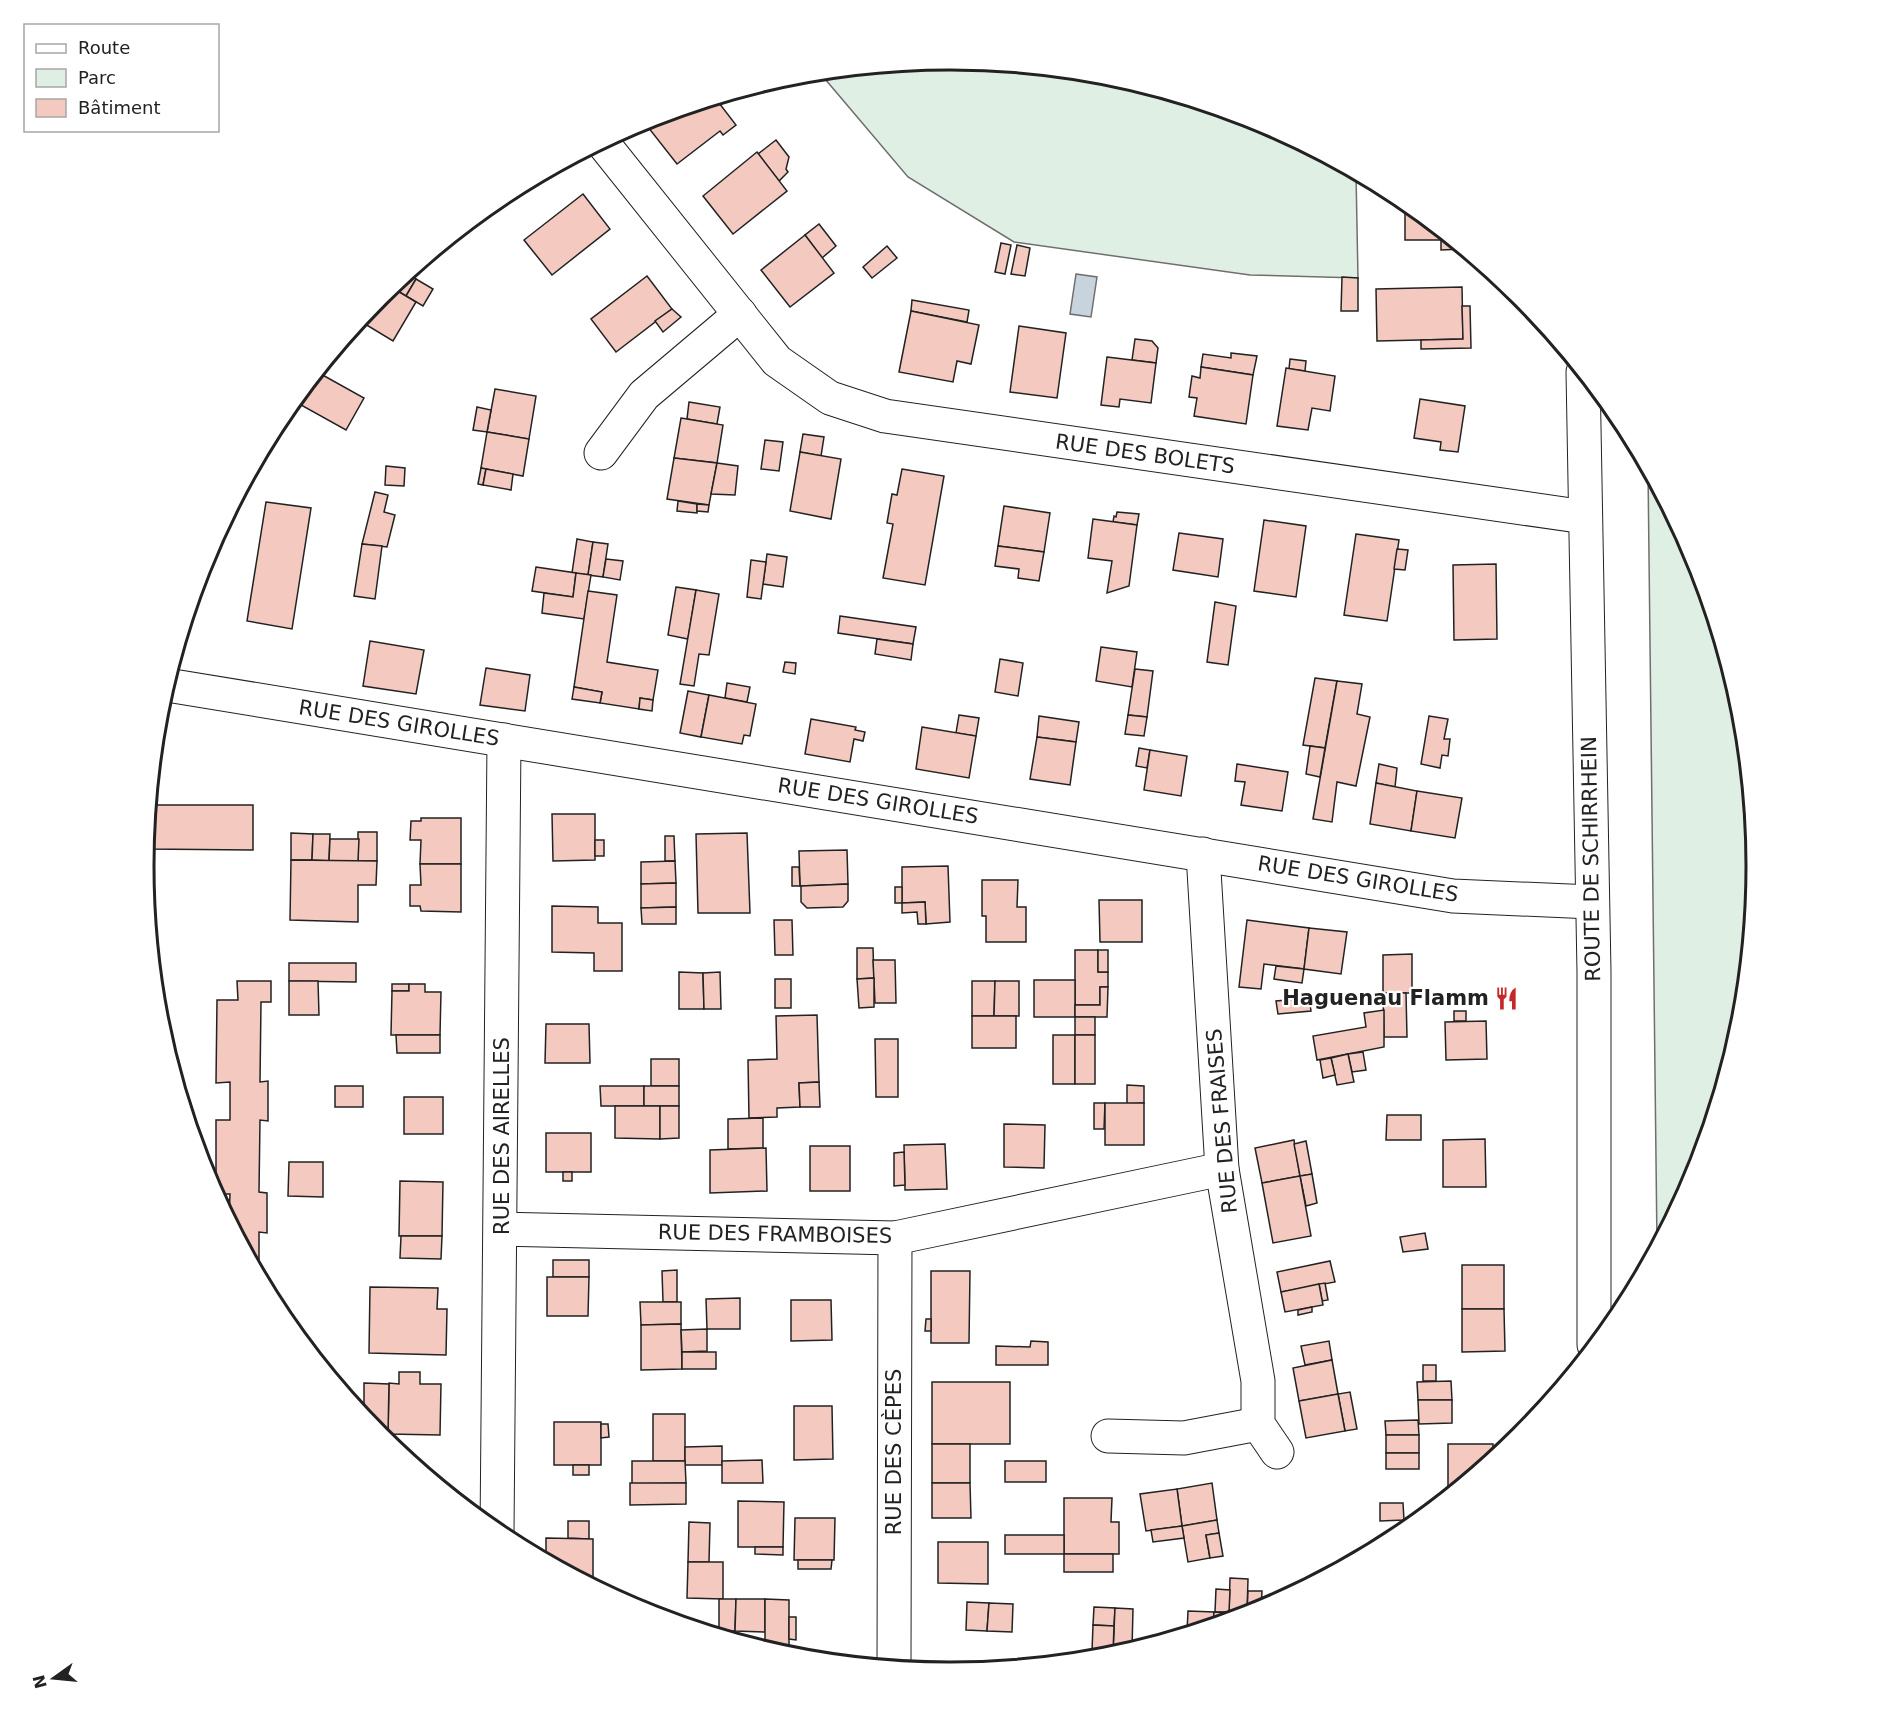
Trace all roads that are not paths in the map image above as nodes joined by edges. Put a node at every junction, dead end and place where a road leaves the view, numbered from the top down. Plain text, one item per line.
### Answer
1 (607, 149) edge
2 (740, 314) junction
3 (1583, 385) edge
4 (601, 453) dead end
5 (1585, 517) junction
6 (176, 687) edge
7 (504, 740) junction
8 (1203, 854) junction
9 (1592, 902) junction
10 (1222, 1169) junction
11 (501, 1229) junction
12 (895, 1238) junction
13 (1594, 1332) edge
14 (1258, 1424) junction
15 (1108, 1436) dead end
16 (1276, 1452) dead end
17 (497, 1519) edge
18 (894, 1660) edge

1 - 2 street, RUE DES BOLETS
2 - 4 street
2 - 5 street, RUE DES BOLETS
3 - 5 street, ROUTE DE SCHIRRHEIN
5 - 9 street, ROUTE DE SCHIRRHEIN
6 - 7 street, RUE DES GIROLLES
7 - 8 street, RUE DES GIROLLES
7 - 11 street, RUE DES AIRELLES
8 - 9 street, RUE DES GIROLLES
8 - 10 street, RUE DES FRAISES
9 - 13 street, ROUTE DE SCHIRRHEIN
10 - 12 street, RUE DES FRAMBOISES
10 - 14 street, RUE DES FRAISES
11 - 12 street, RUE DES FRAMBOISES
11 - 17 street, RUE DES AIRELLES
12 - 18 street, RUE DES CÈPES
14 - 15 street
14 - 16 street

